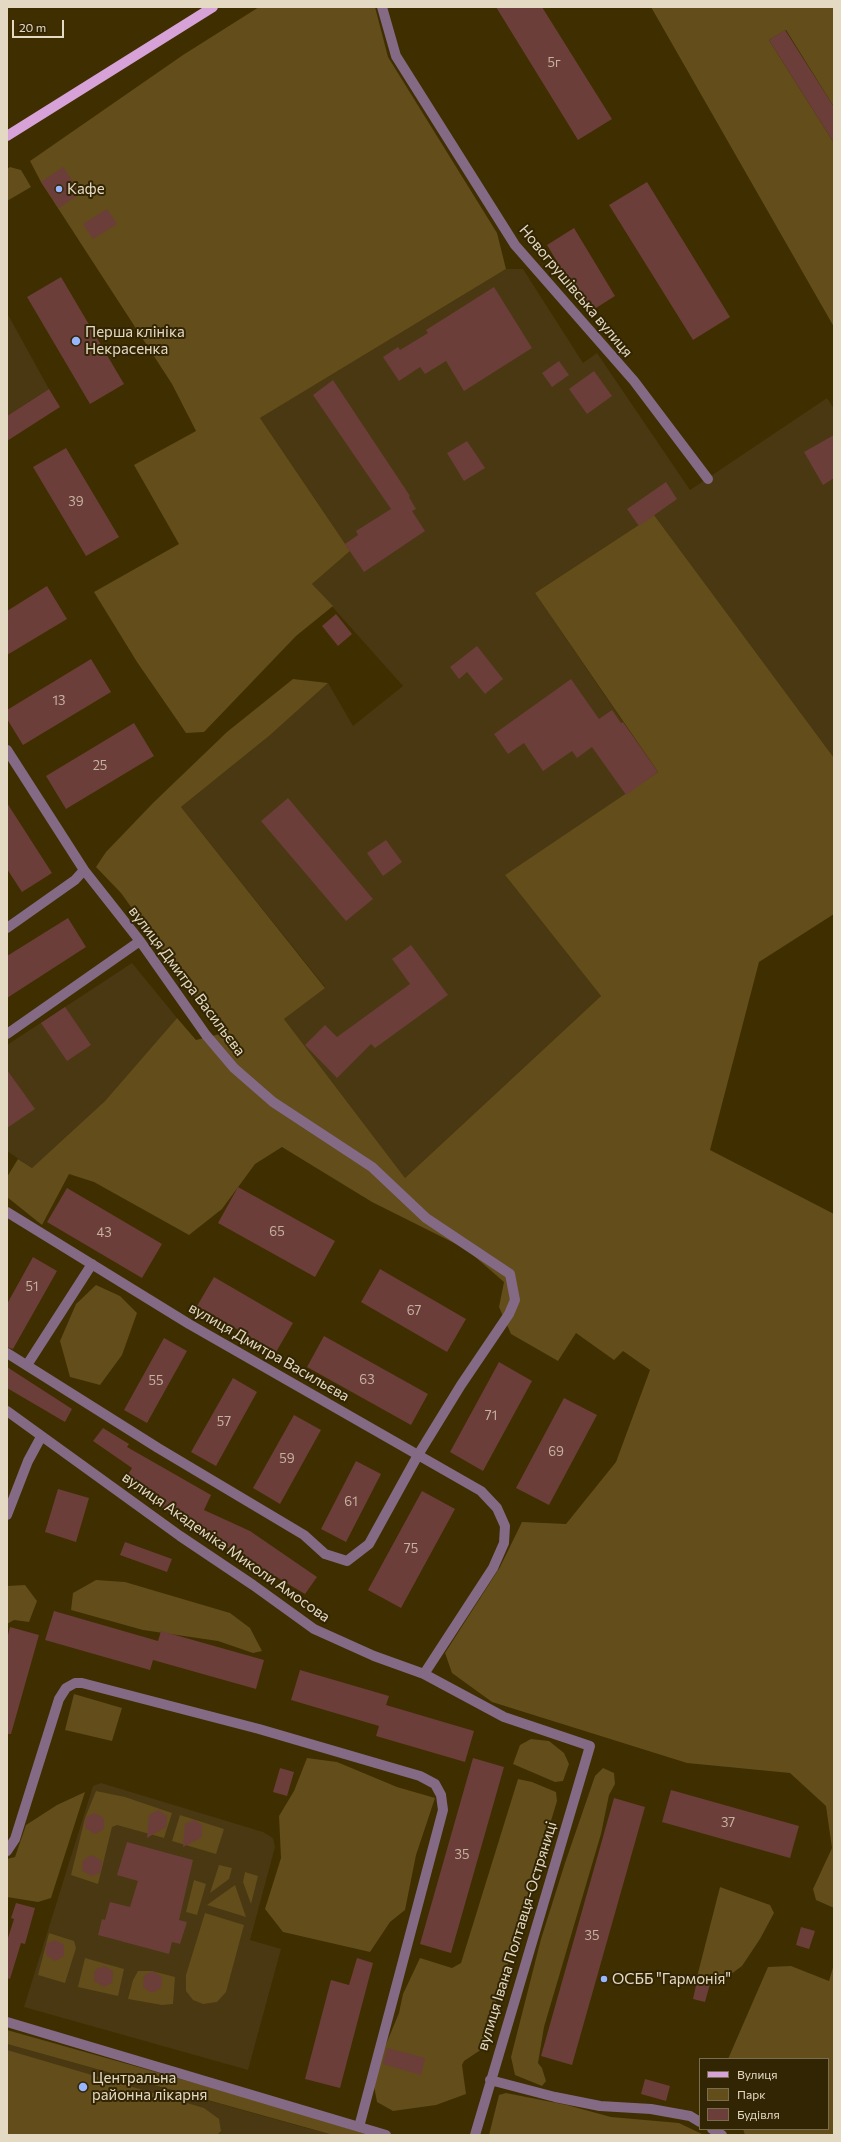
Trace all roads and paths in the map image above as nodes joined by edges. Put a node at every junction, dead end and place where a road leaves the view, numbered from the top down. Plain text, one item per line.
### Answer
1 (213, 7) edge
2 (382, 7) edge
3 (7, 136) edge
4 (708, 479) dead end
5 (7, 750) edge
6 (84, 870) junction
7 (8, 924) edge
8 (140, 941) junction
9 (7, 1034) edge
10 (7, 1212) edge
11 (92, 1264) junction
12 (7, 1353) edge
13 (27, 1365) junction
14 (7, 1411) edge
15 (41, 1437) junction
16 (418, 1455) junction
17 (7, 1515) edge
18 (424, 1674) junction
19 (590, 1746) joint
20 (7, 1851) edge
21 (7, 2022) edge
22 (490, 2080) junction
23 (699, 2121) edge
24 (359, 2127) junction
25 (386, 2135) edge
26 (475, 2135) edge

1 - 3 main road
2 - 4 street, Новогрушівська вулиця
5 - 6 street, вулиця Дмитра Васильєва
6 - 7 street
6 - 8 street, вулиця Дмитра Васильєва
8 - 9 street
8 - 16 street, вулиця Дмитра Васильєва
10 - 11 street, вулиця Дмитра Васильєва
11 - 13 street
11 - 16 street, вулиця Дмитра Васильєва
12 - 13 street
13 - 16 street, вулиця Дмитра Васильєва
14 - 15 street, вулиця Академіка Миколи Амосова
15 - 17 street
15 - 18 street, вулиця Академіка Миколи Амосова
16 - 18 street, вулиця Дмитра Васильєва
18 - 19 street, вулиця Академіка Миколи Амосова
19 - 22 street, вулиця Івана Полтавця-Остряниці
20 - 24 street
21 - 24 street
22 - 23 street
22 - 26 street, вулиця Івана Полтавця-Остряниці
24 - 25 street

